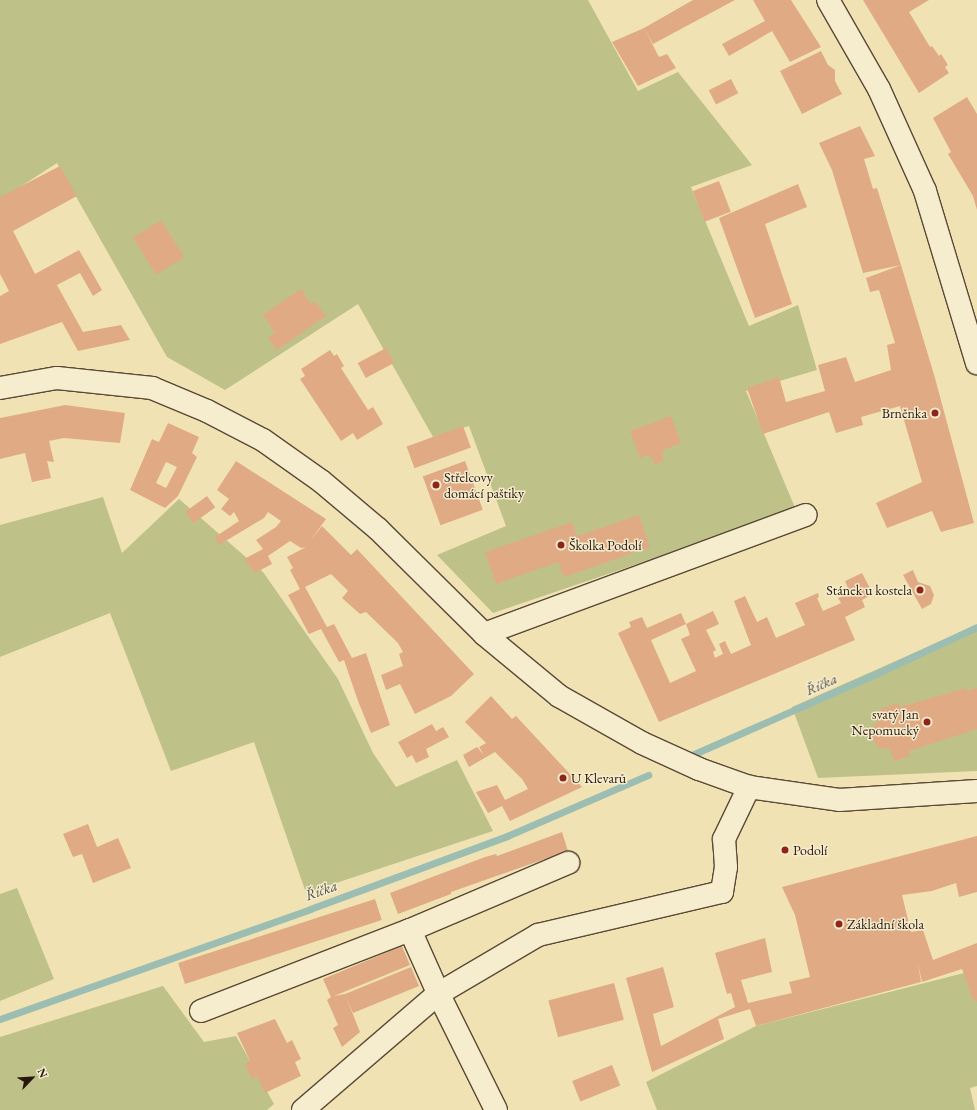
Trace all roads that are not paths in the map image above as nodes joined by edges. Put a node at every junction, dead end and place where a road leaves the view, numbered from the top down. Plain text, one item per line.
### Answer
1 (828, 0) edge
2 (977, 363) edge
3 (0, 388) edge
4 (806, 515) dead end
5 (484, 634) junction
6 (749, 787) junction
7 (977, 791) edge
8 (568, 863) dead end
9 (410, 930) junction
10 (438, 994) junction
11 (201, 1011) dead end
12 (303, 1110) edge
13 (496, 1110) edge

1 - 2 street
3 - 5 street
4 - 5 street
5 - 6 street
6 - 7 street
6 - 10 street
8 - 9 street
9 - 10 street
9 - 11 street
10 - 12 street
10 - 13 street

